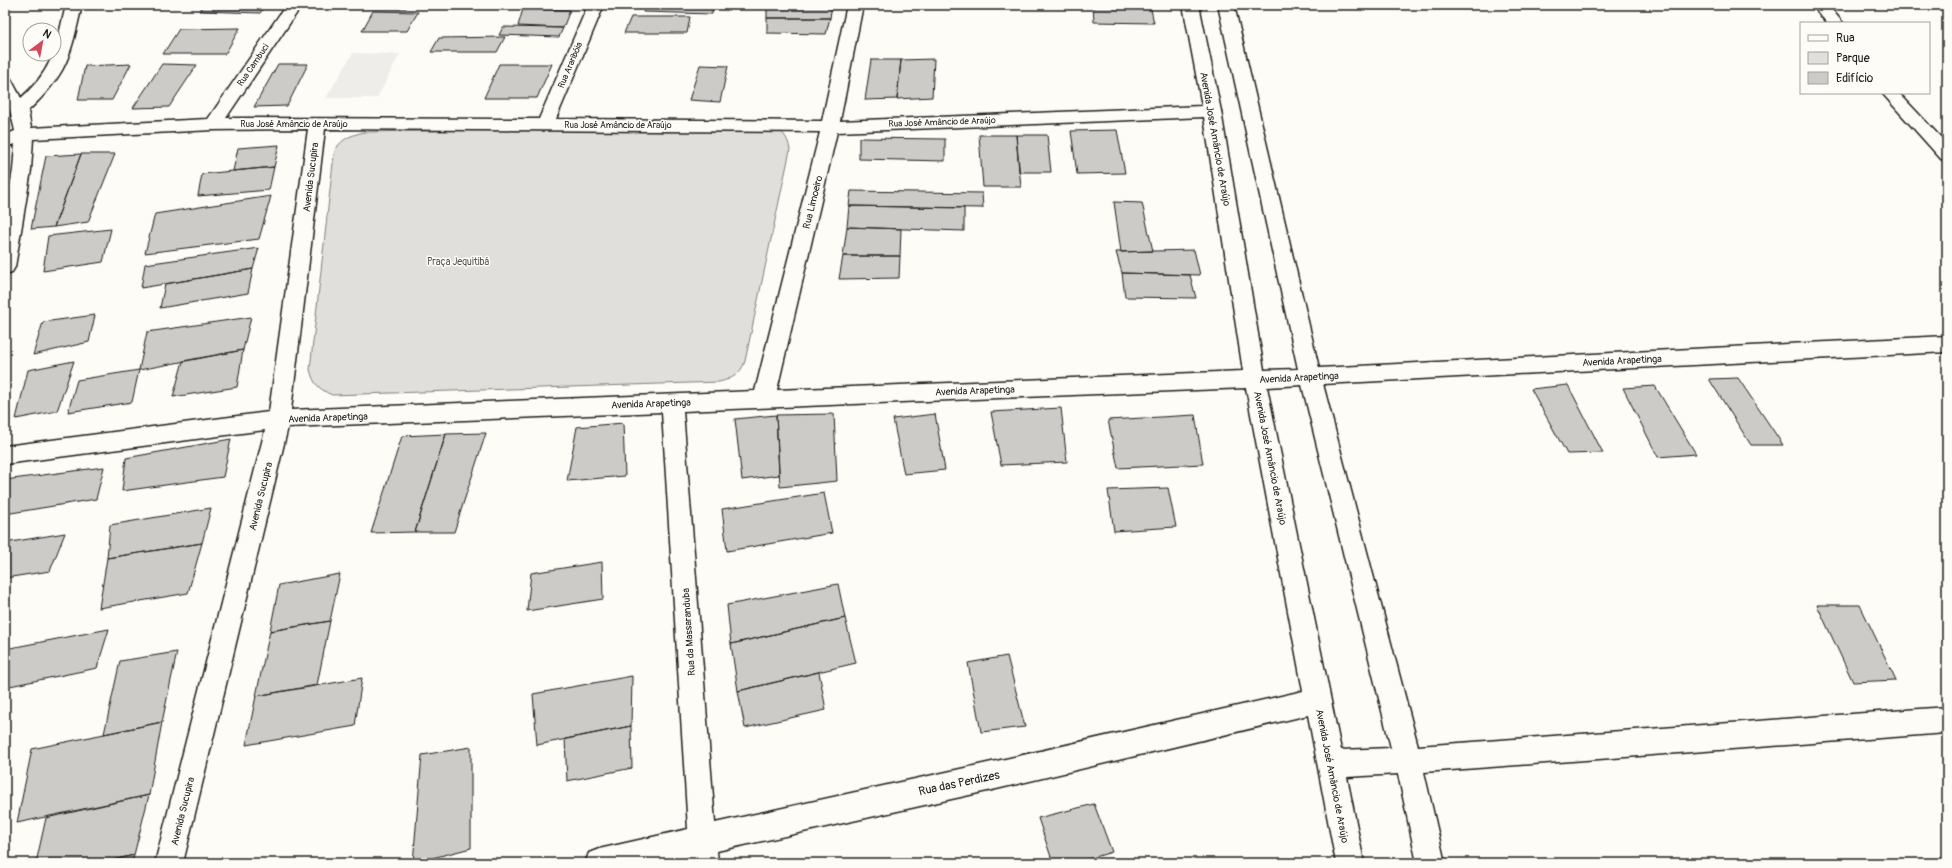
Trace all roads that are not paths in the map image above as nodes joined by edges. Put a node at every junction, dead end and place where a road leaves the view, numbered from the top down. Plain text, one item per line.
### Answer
1 (74, 5) edge
2 (294, 5) edge
3 (596, 5) edge
4 (855, 5) edge
5 (1191, 5) edge
6 (1226, 5) edge
7 (1820, 5) edge
8 (1834, 22) edge
9 (5, 83) edge
10 (1891, 94) edge
11 (19, 110) junction
12 (1212, 112) junction
13 (317, 123) junction
14 (213, 124) junction
15 (544, 125) junction
16 (830, 127) junction
17 (24, 134) junction
18 (5, 141) edge
19 (1947, 155) edge
20 (5, 267) edge
21 (1947, 344) edge
22 (1310, 376) junction
23 (1255, 379) junction
24 (764, 398) junction
25 (672, 402) junction
26 (279, 419) junction
27 (5, 455) edge
28 (1318, 700) junction
29 (1947, 720) edge
30 (1408, 760) junction
31 (1331, 764) junction
32 (703, 851) edge
33 (169, 863) edge
34 (599, 863) edge
35 (1350, 863) edge
36 (1431, 863) edge

1 - 11 street
2 - 14 street, Rua Cambuci
3 - 15 street, Rua Araribóia
4 - 16 street, Rua Limoeiro
5 - 12 street, Avenida José Amâncio de Araújo
6 - 22 street
7 - 8 street
9 - 11 street
10 - 19 street
11 - 17 street
12 - 16 street, Rua José Amâncio de Araújo
12 - 23 street, Avenida José Amâncio de Araújo
13 - 14 street, Rua José Amâncio de Araújo
13 - 15 street, Rua José Amâncio de Araújo
13 - 26 street, Avenida Sucupira
14 - 17 street, Rua José Amâncio de Araújo
15 - 16 street, Rua José Amâncio de Araújo
16 - 24 street, Rua Limoeiro
17 - 18 street, Rua José Amâncio de Araújo
17 - 20 street
21 - 22 street, Avenida Arapetinga
22 - 23 street, Avenida Arapetinga
22 - 30 street
23 - 24 street, Avenida Arapetinga
23 - 28 street, Avenida José Amâncio de Araújo
24 - 25 street, Avenida Arapetinga
25 - 26 street, Avenida Arapetinga
25 - 32 street, Rua da Massaranduba
26 - 27 street, Avenida Arapetinga
26 - 33 street, Avenida Sucupira
28 - 31 street, Avenida José Amâncio de Araújo
28 - 32 street, Rua das Perdizes
29 - 30 street
30 - 31 street
30 - 36 street
31 - 35 street, Avenida José Amâncio de Araújo
32 - 34 street, Rua das Perdizes

